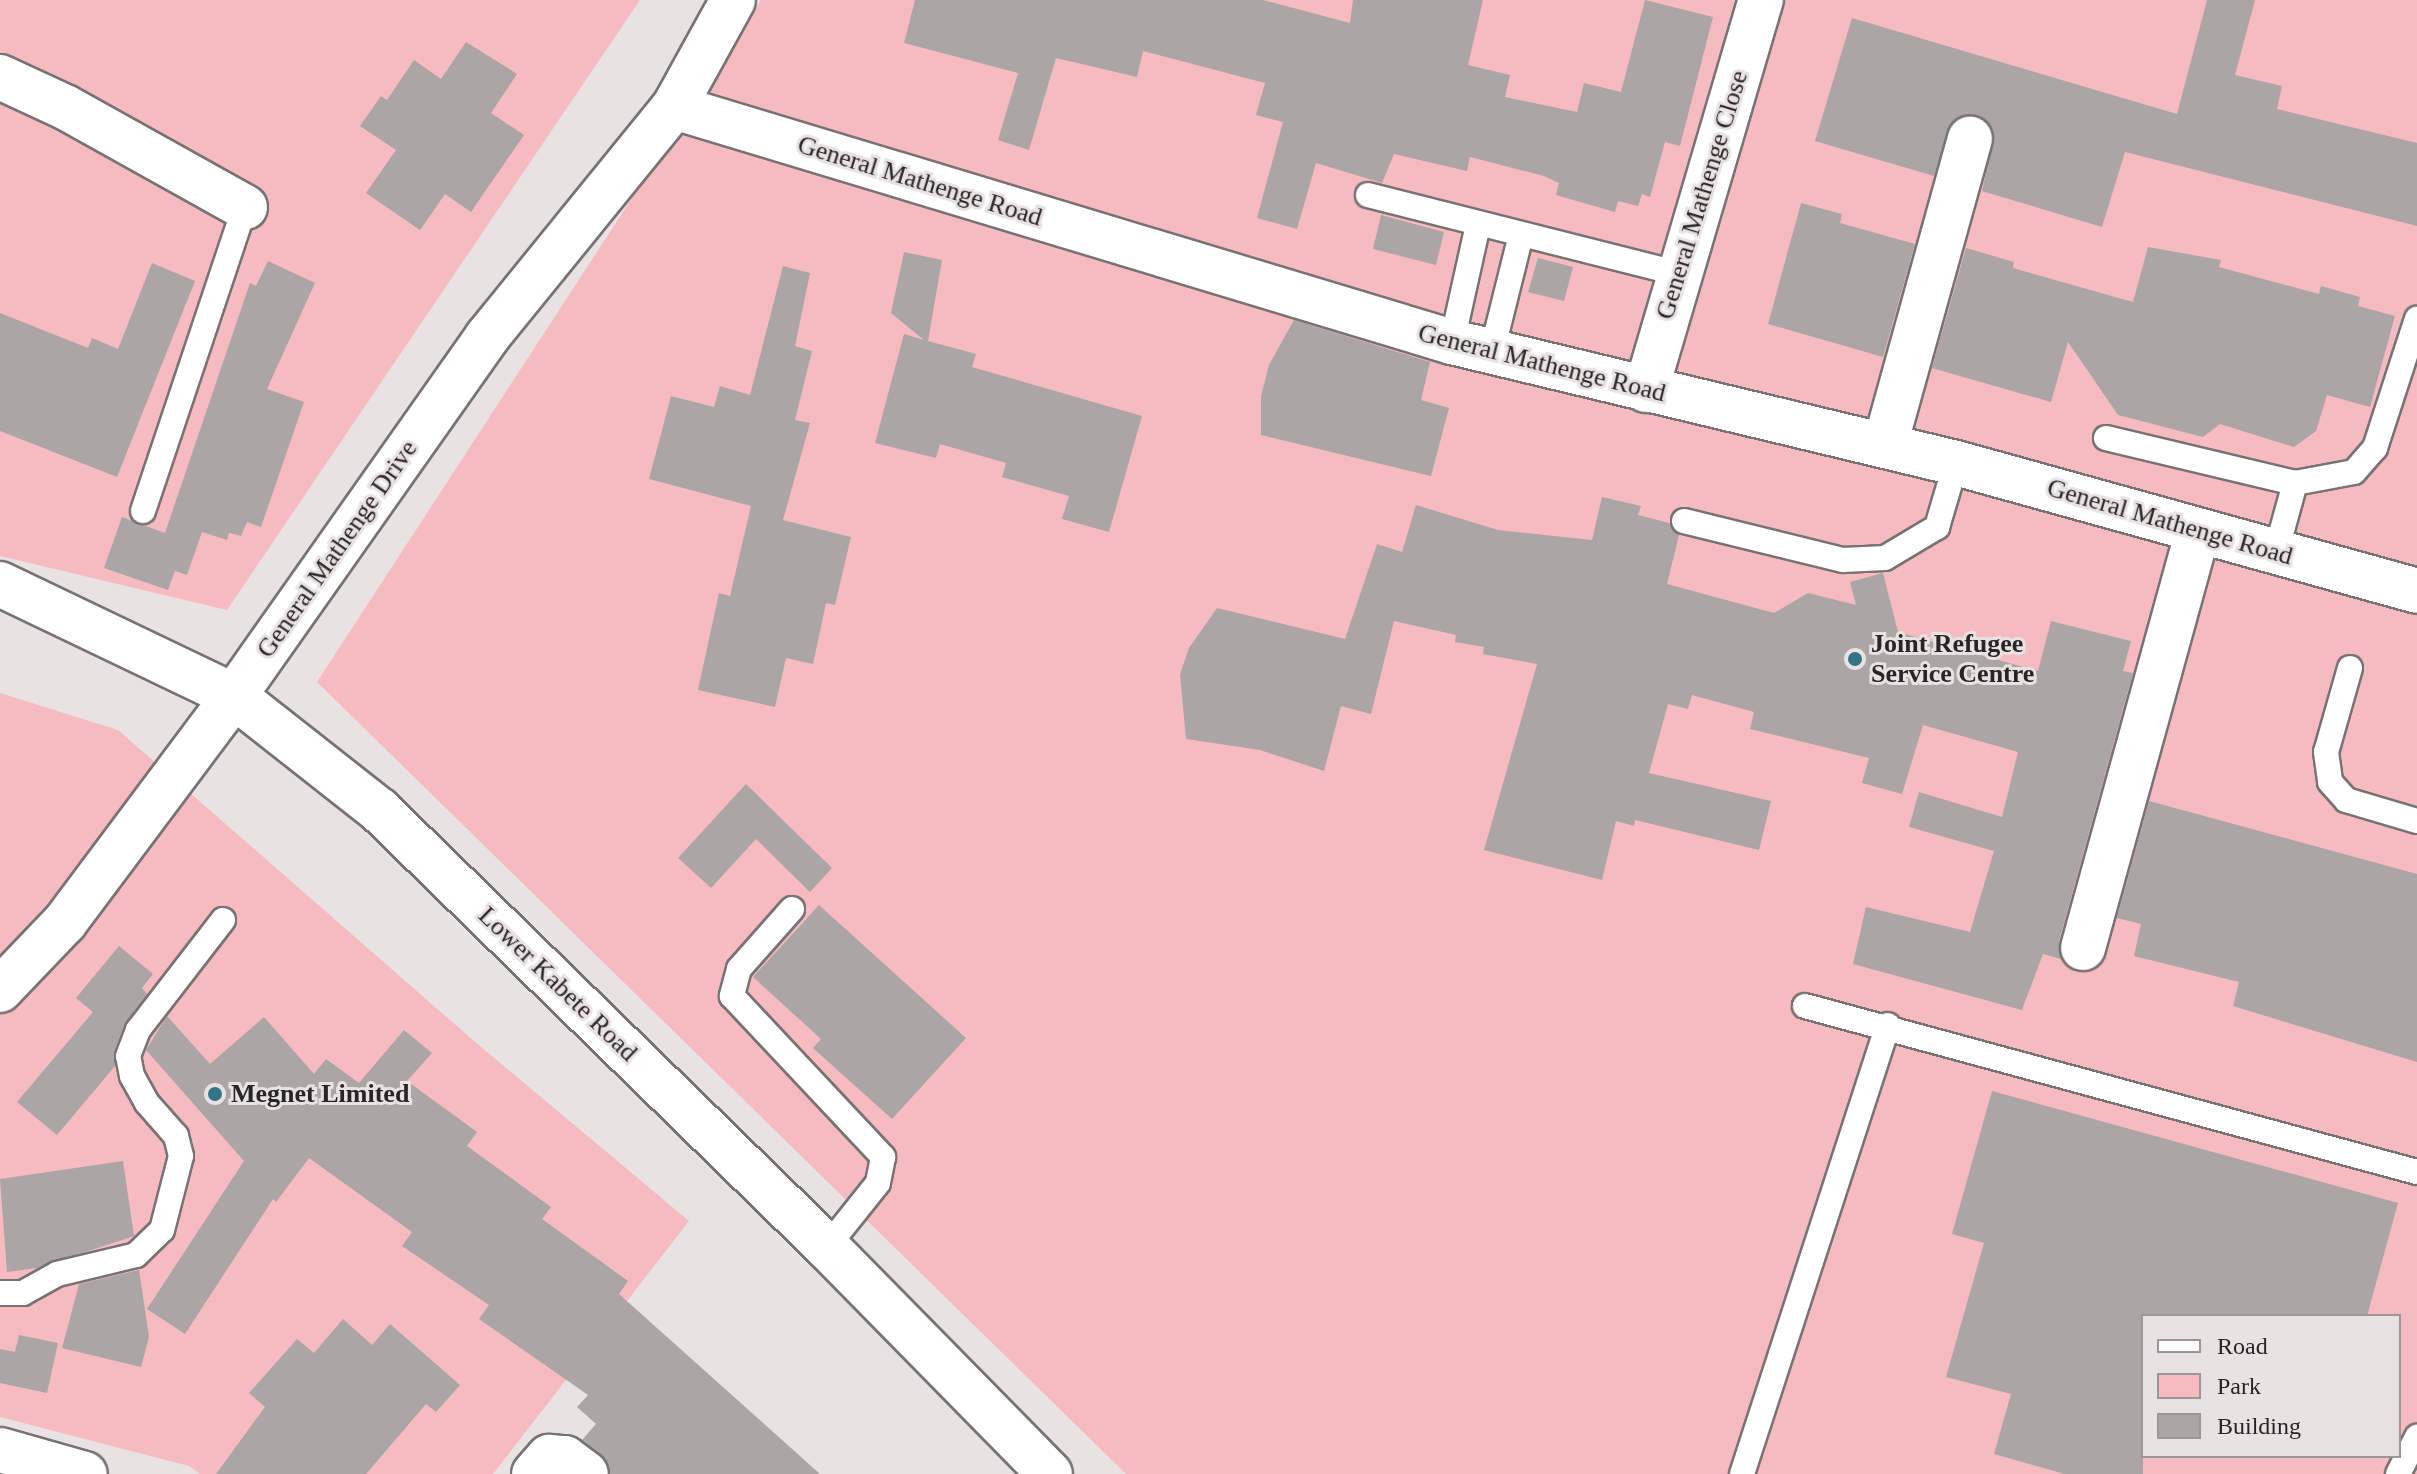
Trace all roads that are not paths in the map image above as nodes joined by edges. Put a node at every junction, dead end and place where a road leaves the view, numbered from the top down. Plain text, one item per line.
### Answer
1 (733, 0) edge
2 (1761, 0) edge
3 (0, 77) edge
4 (674, 107) junction
5 (1970, 139) dead end
6 (1368, 195) dead end
7 (245, 207) joint
8 (1478, 225) junction
9 (1521, 235) junction
10 (1677, 273) junction
11 (2417, 319) edge
12 (1472, 347) junction
13 (1646, 390) junction
14 (2106, 438) dead end
15 (1885, 445) junction
16 (1956, 463) junction
17 (2295, 483) junction
18 (143, 511) dead end
19 (1684, 521) dead end
20 (2198, 531) junction
21 (2276, 552) junction
22 (0, 584) edge
23 (2416, 586) edge
24 (2350, 668) dead end
25 (234, 696) junction
26 (2417, 821) edge
27 (792, 909) dead end
28 (223, 920) dead end
29 (2083, 948) dead end
30 (0, 990) edge
31 (1805, 1006) dead end
32 (1888, 1025) junction
33 (2417, 1172) edge
34 (827, 1247) junction
35 (0, 1293) edge
36 (2417, 1437) edge
37 (0, 1450) edge
38 (85, 1474) edge
39 (534, 1474) edge
40 (586, 1474) edge
41 (1050, 1474) edge
42 (1742, 1474) edge
43 (2398, 1474) edge

1 - 4 street, General Mathenge Drive
2 - 10 street, General Mathenge Close
3 - 7 street
4 - 12 street, General Mathenge Road
4 - 25 street, General Mathenge Drive
5 - 15 street
6 - 8 lane
7 - 18 lane
8 - 9 lane
8 - 12 lane
9 - 10 lane
9 - 12 lane
10 - 13 street, General Mathenge Close
11 - 17 lane
12 - 13 street, General Mathenge Road
13 - 15 street, General Mathenge Road
14 - 17 lane
15 - 16 street, General Mathenge Road
16 - 19 lane
16 - 20 street, General Mathenge Road
17 - 21 lane
20 - 21 street, General Mathenge Road
20 - 29 street
21 - 23 street, General Mathenge Road
22 - 25 street, Lower Kabete Road
24 - 26 lane
25 - 30 street, General Mathenge Drive
25 - 34 street, Lower Kabete Road
27 - 34 lane
28 - 35 lane
31 - 32 lane
32 - 33 lane
32 - 42 lane
34 - 41 street, Lower Kabete Road
36 - 43 lane
37 - 38 street
39 - 40 street

